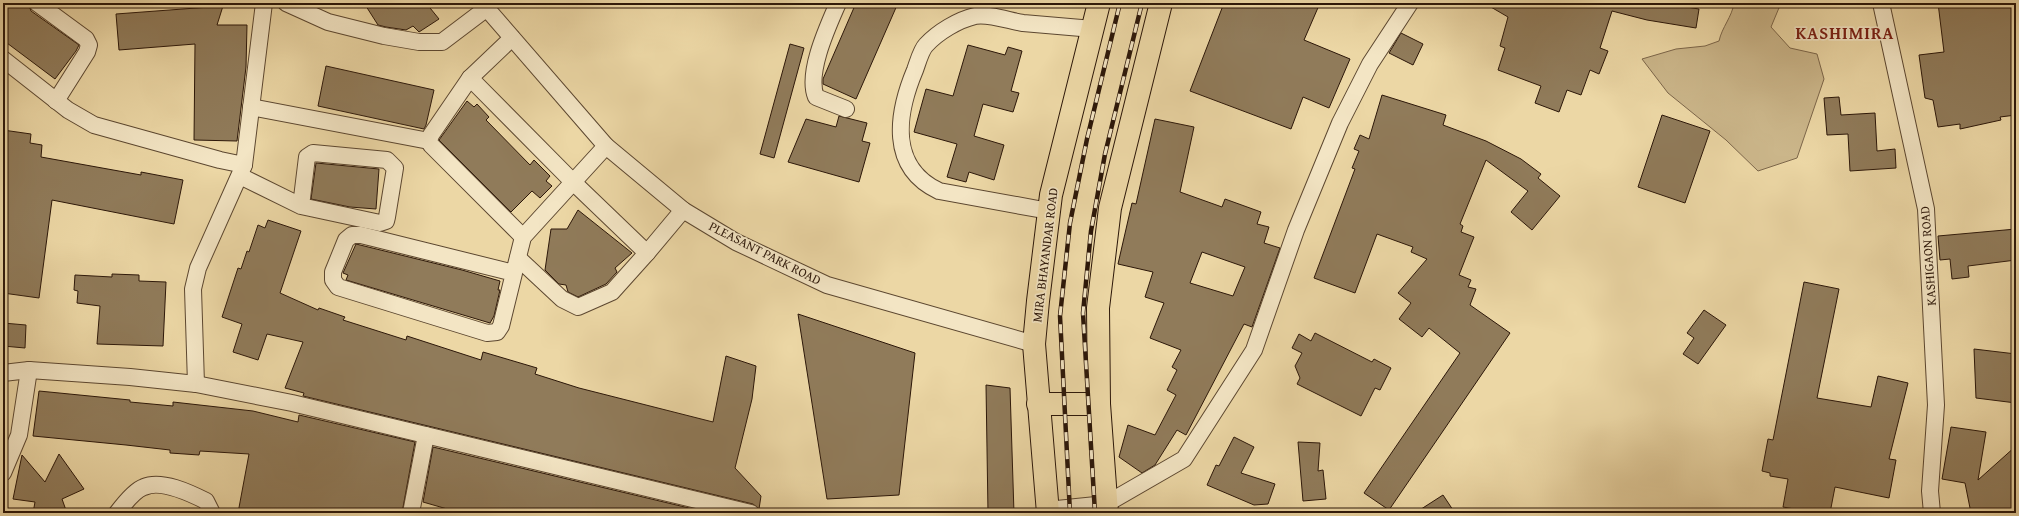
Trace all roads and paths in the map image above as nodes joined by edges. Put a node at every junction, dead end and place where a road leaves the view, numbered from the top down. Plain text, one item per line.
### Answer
1 (37, 3) edge
2 (264, 3) edge
3 (286, 3) edge
4 (838, 3) edge
5 (1099, 3) edge
6 (1162, 3) edge
7 (1410, 3) edge
8 (1881, 3) edge
9 (485, 6) edge
10 (979, 9) edge
11 (1093, 29) junction
12 (512, 38) junction
13 (3, 59) edge
14 (470, 78) junction
15 (56, 101) junction
16 (251, 107) junction
17 (846, 109) dead end
18 (429, 141) junction
19 (606, 146) junction
20 (242, 171) junction
21 (573, 182) junction
22 (301, 206) junction
23 (684, 210) junction
24 (1049, 211) junction
25 (523, 237) junction
26 (646, 253) junction
27 (516, 265) junction
28 (1034, 344) junction
29 (29, 370) junction
30 (3, 373) edge
31 (196, 384) junction
32 (1038, 404) junction
33 (1099, 404) junction
34 (426, 435) junction
35 (3, 473) edge
36 (1107, 508) edge
37 (1048, 511) edge
38 (117, 513) edge
39 (212, 513) edge
40 (411, 513) edge
41 (751, 513) edge
42 (1932, 513) edge

1 - 15 street
2 - 16 street
3 - 9 street
4 - 17 street
5 - 11 main road, MIRA BHAYANDAR ROAD
6 - 33 main road
7 - 36 street
8 - 42 street, KASHIGAON ROAD
9 - 12 street, PLEASANT PARK ROAD
10 - 11 street
10 - 24 street
11 - 24 main road, MIRA BHAYANDAR ROAD
12 - 14 street
12 - 19 street, PLEASANT PARK ROAD
13 - 15 street
14 - 18 street
14 - 21 street
15 - 20 street
16 - 18 street
16 - 20 street
18 - 25 street
19 - 21 street
19 - 23 street, PLEASANT PARK ROAD
20 - 22 street
20 - 31 street
21 - 25 street
21 - 26 street
22 - 22 street
23 - 26 street
23 - 28 street, PLEASANT PARK ROAD
24 - 28 main road, MIRA BHAYANDAR ROAD
25 - 27 street
26 - 27 street
27 - 27 street
28 - 32 main road, MIRA BHAYANDAR ROAD
29 - 30 street
29 - 31 street
29 - 35 street
31 - 34 street
32 - 33 main road
32 - 37 main road, MIRA BHAYANDAR ROAD
33 - 36 main road
34 - 40 street
34 - 41 street
36 - 37 street
38 - 39 street

